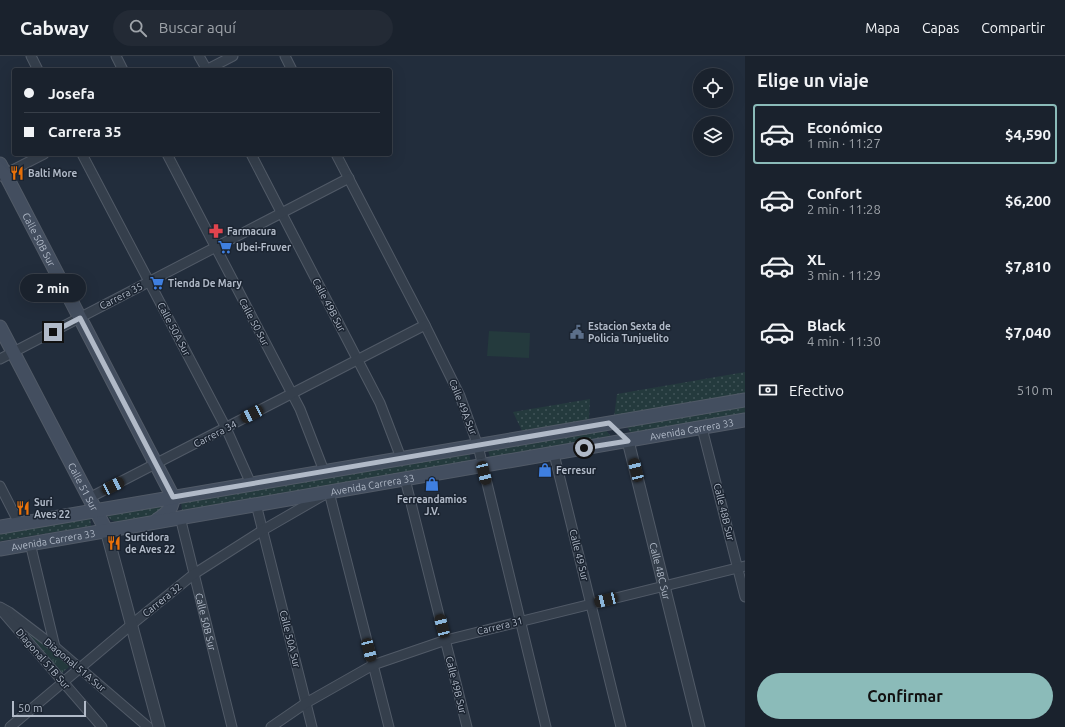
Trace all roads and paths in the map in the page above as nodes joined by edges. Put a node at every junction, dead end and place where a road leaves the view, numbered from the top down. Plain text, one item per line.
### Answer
1 (31, 56) edge
2 (116, 56) edge
3 (200, 56) edge
4 (233, 56) edge
5 (285, 56) edge
6 (37, 68) edge
7 (122, 68) edge
8 (205, 68) edge
9 (210, 68) edge
10 (291, 68) edge
11 (39, 156) edge
12 (83, 156) edge
13 (168, 156) edge
14 (252, 156) edge
15 (337, 156) edge
16 (2, 172) edge
17 (349, 178) junction
18 (282, 213) junction
19 (216, 248) junction
20 (149, 282) junction
21 (80, 318) junction
22 (425, 325) junction
23 (0, 327) edge
24 (13, 352) junction
25 (0, 359) edge
26 (358, 360) junction
27 (292, 394) junction
28 (745, 400) edge
29 (745, 420) edge
30 (609, 423) junction
31 (226, 428) junction
32 (702, 428) junction
33 (628, 441) junction
34 (478, 446) junction
35 (554, 454) junction
36 (401, 458) junction
37 (156, 464) junction
38 (483, 466) junction
39 (324, 471) junction
40 (405, 479) junction
41 (251, 484) junction
42 (0, 486) edge
43 (329, 492) junction
44 (173, 497) junction
45 (89, 498) junction
46 (256, 504) junction
47 (96, 510) junction
48 (180, 517) junction
49 (153, 522) junction
50 (19, 523) junction
51 (0, 527) edge
52 (106, 530) junction
53 (263, 530) junction
54 (30, 543) junction
55 (0, 548) edge
56 (741, 567) edge
57 (194, 574) junction
58 (664, 586) junction
59 (745, 597) edge
60 (591, 604) junction
61 (0, 608) edge
62 (519, 621) junction
63 (130, 625) junction
64 (446, 640) junction
65 (55, 647) junction
66 (373, 665) junction
67 (80, 668) junction
68 (62, 683) junction
69 (306, 703) junction
70 (10, 727) edge
71 (102, 727) edge
72 (148, 727) edge
73 (158, 727) edge
74 (232, 727) edge
75 (271, 727) edge
76 (312, 727) edge
77 (388, 727) edge
78 (467, 727) edge
79 (546, 727) edge
80 (621, 727) edge
81 (698, 727) edge

1 - 6 street
2 - 7 street
3 - 8 street
4 - 9 street
5 - 10 street
11 - 16 street
12 - 20 street, Calle 50A Sur
13 - 19 street, Calle 50 Sur
14 - 18 street, Calle 49B Sur
15 - 17 street, Calle 49A Sur
16 - 21 main road, Calle 50B Sur
17 - 18 street, Carrera 35
17 - 22 street, Calle 49A Sur
18 - 19 street, Carrera 35
18 - 26 street, Calle 49B Sur
19 - 20 street, Carrera 35
19 - 27 street, Calle 50 Sur
20 - 21 street, Carrera 35
20 - 31 street, Calle 50A Sur
21 - 24 street, Carrera 35
21 - 37 main road, Calle 50B Sur
22 - 26 street, Carrera 34
22 - 34 street, Calle 49A Sur
23 - 24 main road, Calle 51 Sur
24 - 25 street, Carrera 35
24 - 45 main road, Calle 51 Sur
26 - 27 street, Carrera 34
26 - 36 street, Calle 49B Sur
27 - 31 street, Carrera 34
27 - 39 street, Calle 50 Sur
28 - 30 main road, Avenida Carrera 33
29 - 32 main road, Avenida Carrera 33
30 - 33 main road
30 - 34 main road, Avenida Carrera 33
31 - 37 street, Carrera 34
31 - 41 street, Calle 50A Sur
32 - 33 main road, Avenida Carrera 33
32 - 56 street, Calle 48B Sur
33 - 35 main road, Avenida Carrera 33
33 - 58 street, Calle 48C Sur
34 - 36 main road, Avenida Carrera 33
34 - 38 street, Calle 49A Sur
35 - 38 main road, Avenida Carrera 33
35 - 60 street, Calle 49 Sur
36 - 39 main road, Avenida Carrera 33
37 - 44 main road, Calle 50B Sur
37 - 45 street, Carrera 34
38 - 40 main road, Avenida Carrera 33
38 - 62 street, Calle 49A Sur
39 - 41 main road, Avenida Carrera 33
40 - 43 main road, Avenida Carrera 33
40 - 64 street, Calle 49B Sur
41 - 44 main road, Avenida Carrera 33
42 - 50 street
43 - 46 main road, Avenida Carrera 33
43 - 53 street, Carrera 32
43 - 66 street
44 - 47 main road, Avenida Carrera 33
44 - 49 main road
45 - 47 main road, Calle 51 Sur
46 - 48 main road, Avenida Carrera 33
46 - 53 street, Calle 50A Sur
47 - 50 main road, Avenida Carrera 33
47 - 52 main road, Calle 51 Sur
48 - 49 main road, Avenida Carrera 33
48 - 57 street, Calle 50B Sur
49 - 52 main road, Avenida Carrera 33
50 - 51 main road, Avenida Carrera 33
52 - 54 main road, Avenida Carrera 33
52 - 63 street, Calle 51 Sur
53 - 57 street, Carrera 32
53 - 69 street, Calle 50A Sur
54 - 55 main road, Avenida Carrera 33
54 - 65 street
56 - 58 street, Carrera 31
56 - 59 street, Calle 48B Sur
57 - 63 street, Carrera 32
57 - 74 street, Calle 50B Sur
58 - 60 street, Carrera 31
58 - 81 street, Calle 48C Sur
60 - 62 street, Carrera 31
60 - 80 street, Calle 49 Sur
61 - 65 street, Diagonal 51A Sur
61 - 68 street, Diagonal 51B Sur
62 - 64 street, Carrera 31
62 - 79 street, Calle 49A Sur
63 - 67 street, Carrera 32
63 - 73 street, Calle 51 Sur
64 - 66 street, Carrera 31
64 - 78 street, Calle 49B Sur
65 - 67 street, Diagonal 51A Sur
66 - 69 street, Carrera 31
66 - 77 street
67 - 68 street, Carrera 32
67 - 72 street, Diagonal 51A Sur
68 - 70 street, Carrera 32
68 - 71 street, Diagonal 51B Sur
69 - 75 street, Carrera 31
69 - 76 street, Calle 50A Sur

